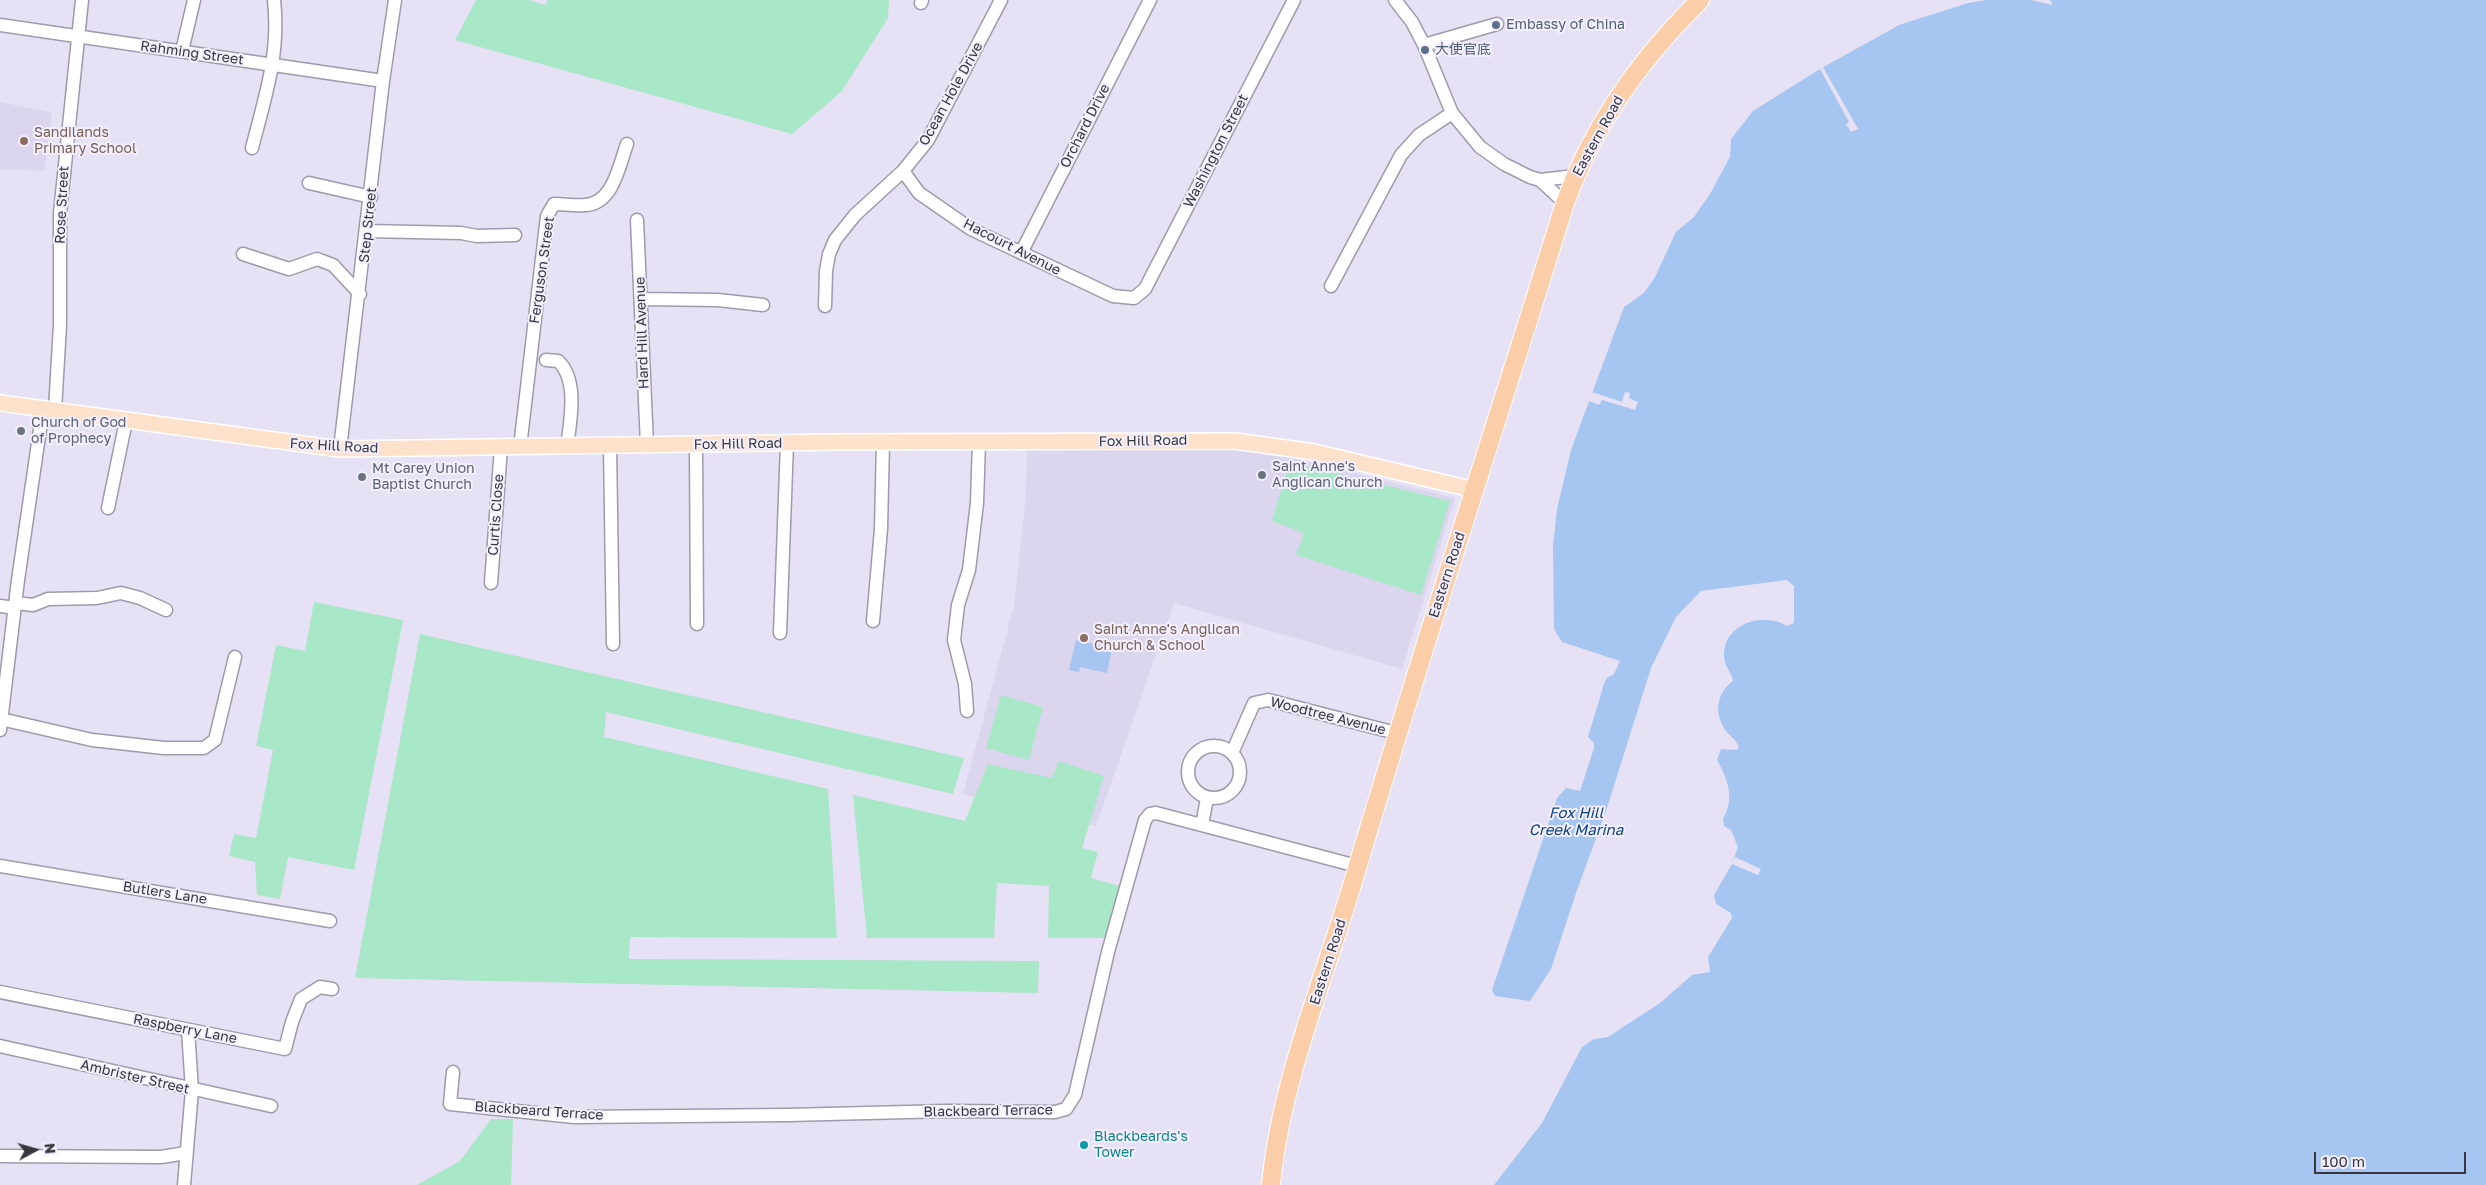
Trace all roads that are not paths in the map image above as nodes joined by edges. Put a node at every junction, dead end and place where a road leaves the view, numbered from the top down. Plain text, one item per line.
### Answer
1 (82, 0) edge
2 (194, 0) edge
3 (274, 0) edge
4 (395, 0) edge
5 (1001, 0) edge
6 (1150, 0) edge
7 (1294, 0) edge
8 (1394, 0) edge
9 (1700, 0) edge
10 (1497, 24) dead end
11 (0, 25) edge
12 (77, 37) junction
13 (1424, 45) junction
14 (182, 51) junction
15 (274, 64) junction
16 (383, 81) junction
17 (1452, 114) junction
18 (627, 144) dead end
19 (252, 148) dead end
20 (903, 171) junction
21 (1575, 176) junction
22 (1540, 180) junction
23 (309, 182) dead end
24 (371, 197) junction
25 (1565, 203) junction
26 (637, 220) dead end
27 (367, 231) junction
28 (515, 236) dead end
29 (1021, 253) junction
30 (243, 254) dead end
31 (1331, 286) dead end
32 (360, 294) junction
33 (1134, 298) joint
34 (641, 299) junction
35 (763, 305) dead end
36 (825, 306) dead end
37 (546, 360) dead end
38 (0, 404) edge
39 (49, 410) junction
40 (126, 421) junction
41 (883, 442) junction
42 (979, 442) junction
43 (787, 443) junction
44 (647, 445) junction
45 (696, 445) junction
46 (610, 446) junction
47 (501, 447) junction
48 (520, 447) junction
49 (567, 447) junction
50 (340, 449) junction
51 (1474, 490) junction
52 (108, 508) dead end
53 (491, 583) dead end
54 (0, 606) edge
55 (16, 606) junction
56 (166, 610) dead end
57 (873, 621) dead end
58 (697, 624) dead end
59 (780, 633) dead end
60 (613, 644) dead end
61 (235, 657) dead end
62 (967, 711) dead end
63 (1, 725) edge
64 (1396, 733) junction
65 (1232, 753) junction
66 (1207, 798) junction
67 (1202, 825) junction
68 (0, 866) edge
69 (1357, 866) junction
70 (330, 921) dead end
71 (332, 989) dead end
72 (0, 992) edge
73 (188, 1030) junction
74 (0, 1046) edge
75 (453, 1072) dead end
76 (192, 1090) junction
77 (271, 1106) dead end
78 (186, 1153) junction
79 (0, 1156) edge
80 (184, 1185) edge
81 (1271, 1185) edge

1 - 12 street, Rose Street
2 - 14 street
3 - 15 street
4 - 16 street, Step Street
5 - 20 street, Ocean Hole Drive
6 - 29 street, Orchard Drive
7 - 33 street, Washington Street
8 - 13 street
9 - 21 highway, Eastern Road
10 - 13 street
11 - 12 street, Rahming Street
12 - 14 street, Rahming Street
12 - 39 street, Rose Street
13 - 17 street
14 - 15 street, Rahming Street
15 - 16 street, Rahming Street
15 - 19 street
16 - 24 street, Step Street
17 - 22 street
17 - 31 street
18 - 48 street, Ferguson Street
20 - 29 street, Hacourt Avenue
20 - 36 street, Ocean Hole Drive
21 - 22 street
21 - 25 highway, Eastern Road
22 - 25 street
23 - 24 street
24 - 27 street, Step Street
25 - 51 highway, Eastern Road
26 - 34 street, Hard Hill Avenue
27 - 28 street
27 - 32 street, Step Street
29 - 33 street, Hacourt Avenue
30 - 32 street
32 - 50 street, Step Street
34 - 35 street
34 - 44 street, Hard Hill Avenue
37 - 49 street
38 - 39 main road, Fox Hill Road
39 - 40 main road, Fox Hill Road
39 - 55 street, Rose Street
40 - 50 main road, Fox Hill Road
40 - 52 street
41 - 42 main road, Fox Hill Road
41 - 43 main road, Fox Hill Road
41 - 57 street
42 - 51 main road, Fox Hill Road
42 - 62 street
43 - 45 main road, Fox Hill Road
43 - 59 street
44 - 45 main road, Fox Hill Road
44 - 46 main road, Fox Hill Road
45 - 58 street
46 - 49 main road, Fox Hill Road
46 - 60 street
47 - 48 main road, Fox Hill Road
47 - 50 main road, Fox Hill Road
47 - 53 street, Curtis Close
48 - 49 main road, Fox Hill Road
51 - 64 highway, Eastern Road
54 - 55 street
55 - 56 street
55 - 63 street, Rose Street
61 - 63 street
64 - 65 street, Woodtree Avenue
64 - 69 highway, Eastern Road
65 - 66 street
65 - 66 street
66 - 67 street
67 - 69 street, Blackbeard Terrace
67 - 75 street, Blackbeard Terrace
68 - 70 street, Butlers Lane
69 - 81 highway, Eastern Road
71 - 73 street, Raspberry Lane
72 - 73 street, Raspberry Lane
73 - 76 street
74 - 76 street, Ambrister Street
76 - 77 street, Ambrister Street
76 - 78 street
78 - 79 street
78 - 80 street

